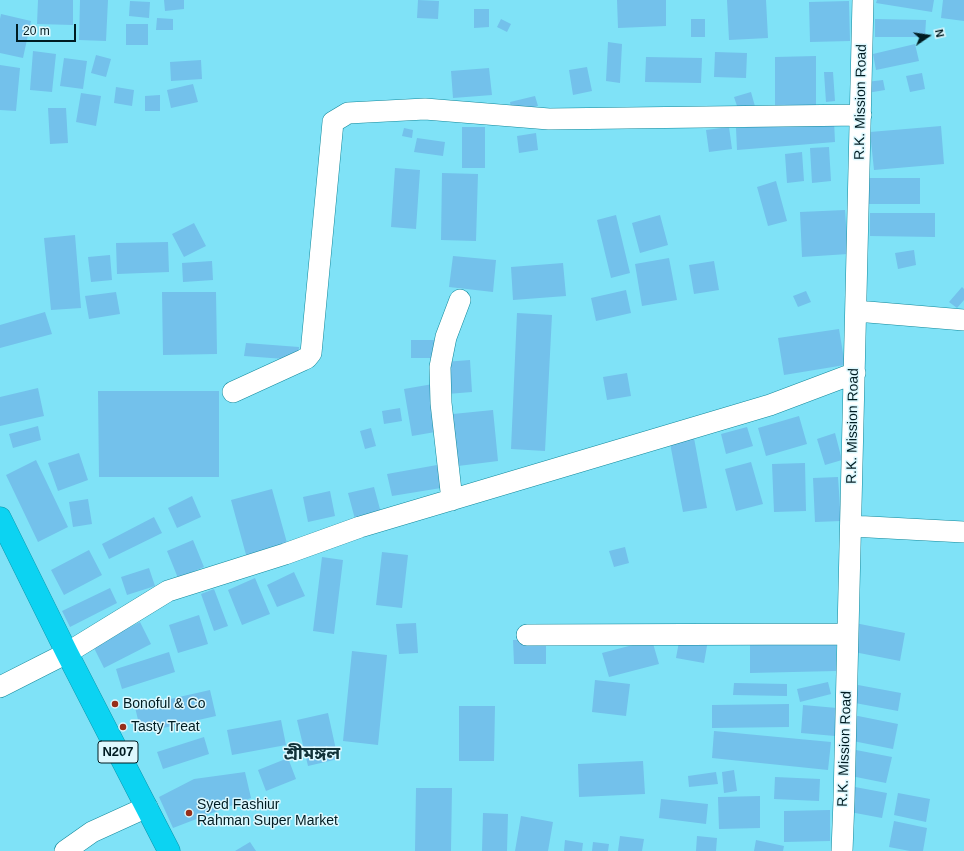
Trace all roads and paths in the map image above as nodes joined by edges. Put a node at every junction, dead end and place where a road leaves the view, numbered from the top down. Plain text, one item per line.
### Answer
1 (863, 0) edge
2 (861, 115) junction
3 (460, 300) dead end
4 (856, 311) junction
5 (964, 320) edge
6 (855, 373) junction
7 (233, 392) dead end
8 (452, 500) junction
9 (0, 518) edge
10 (851, 526) junction
11 (964, 532) edge
12 (848, 634) junction
13 (527, 635) dead end
14 (67, 653) junction
15 (0, 687) edge
16 (147, 807) junction
17 (65, 851) edge
18 (169, 851) edge
19 (842, 851) edge

1 - 2 street, R.K. Mission Road
2 - 4 street, R.K. Mission Road
2 - 7 street
3 - 8 street
4 - 5 street
4 - 6 street, R.K. Mission Road
6 - 8 street
6 - 10 street, R.K. Mission Road
8 - 14 street
9 - 14 highway, N207
10 - 11 street
10 - 12 street, R.K. Mission Road
12 - 13 street
12 - 19 street, R.K. Mission Road
14 - 15 street
14 - 16 highway, N207
16 - 17 street
16 - 18 highway, N207

